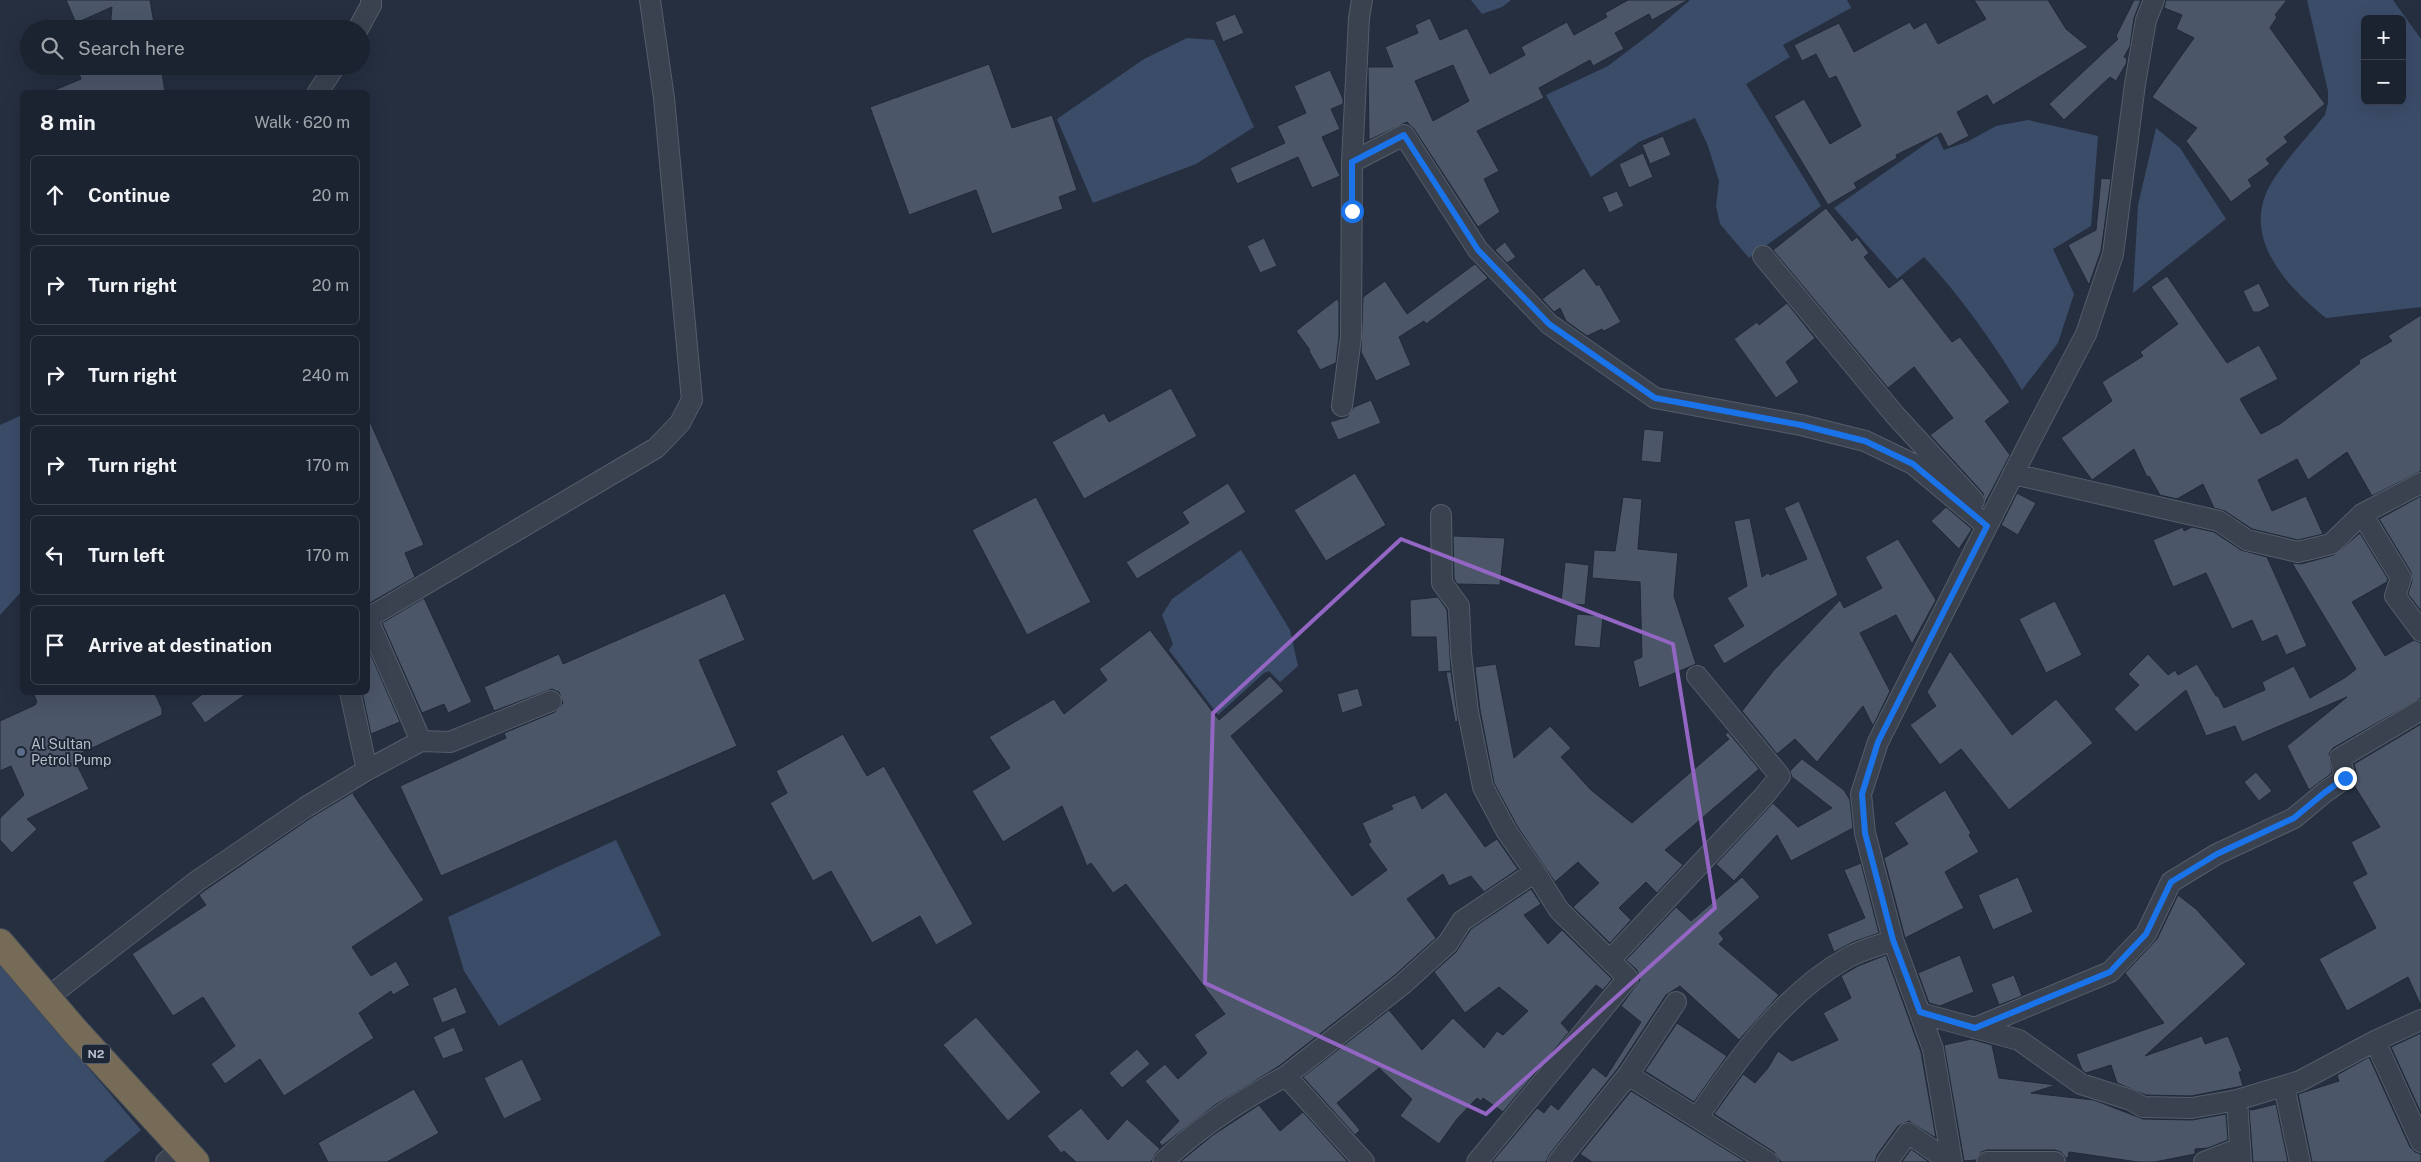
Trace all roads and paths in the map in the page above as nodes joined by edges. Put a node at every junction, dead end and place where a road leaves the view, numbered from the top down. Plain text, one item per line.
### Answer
1 (371, 0) edge
2 (650, 0) edge
3 (1362, 0) edge
4 (2154, 0) edge
5 (363, 20) edge
6 (329, 75) edge
7 (319, 90) edge
8 (1352, 162) junction
9 (1763, 256) dead end
10 (1342, 406) dead end
11 (2013, 474) junction
12 (2421, 483) edge
13 (2362, 514) junction
14 (1441, 515) dead end
15 (1989, 523) junction
16 (370, 618) edge
17 (370, 624) edge
18 (2421, 631) edge
19 (1697, 676) dead end
20 (351, 695) edge
21 (551, 701) dead end
22 (2421, 710) edge
23 (421, 741) junction
24 (367, 770) junction
25 (1535, 872) junction
26 (1893, 940) junction
27 (0, 943) edge
28 (1610, 960) junction
29 (47, 998) junction
30 (1676, 1002) dead end
31 (1920, 1012) junction
32 (2421, 1020) edge
33 (1975, 1028) junction
34 (2375, 1041) junction
35 (1628, 1075) junction
36 (1286, 1076) junction
37 (2284, 1086) junction
38 (2236, 1100) junction
39 (1697, 1118) junction
40 (2421, 1142) edge
41 (2241, 1155) edge
42 (181, 1157) edge
43 (1163, 1162) edge
44 (1364, 1162) edge
45 (1477, 1162) edge
46 (1558, 1162) edge
47 (1768, 1162) edge
48 (1887, 1162) edge
49 (1951, 1162) edge
50 (1987, 1162) edge
51 (2055, 1162) edge
52 (2204, 1162) edge
53 (2300, 1162) edge

1 - 5 street
2 - 16 street
3 - 8 street
4 - 11 street
6 - 7 street
8 - 10 street
8 - 15 street
9 - 15 street
11 - 13 street
11 - 15 street
12 - 13 street
13 - 18 street
14 - 25 street
15 - 26 street
17 - 23 street
19 - 28 street
20 - 24 street
21 - 23 street
22 - 33 street
23 - 24 street
24 - 29 street
25 - 28 street
25 - 36 street
26 - 31 street
26 - 39 street
27 - 29 highway, N2
28 - 45 street
29 - 42 highway, N2
30 - 35 street
31 - 33 street
31 - 49 street
32 - 34 street
33 - 38 street
34 - 37 street
34 - 40 street
35 - 39 street
35 - 46 street
36 - 43 street
36 - 44 street
37 - 38 street
37 - 53 street
38 - 41 street
39 - 47 street
41 - 52 street
48 - 49 street
50 - 51 street

